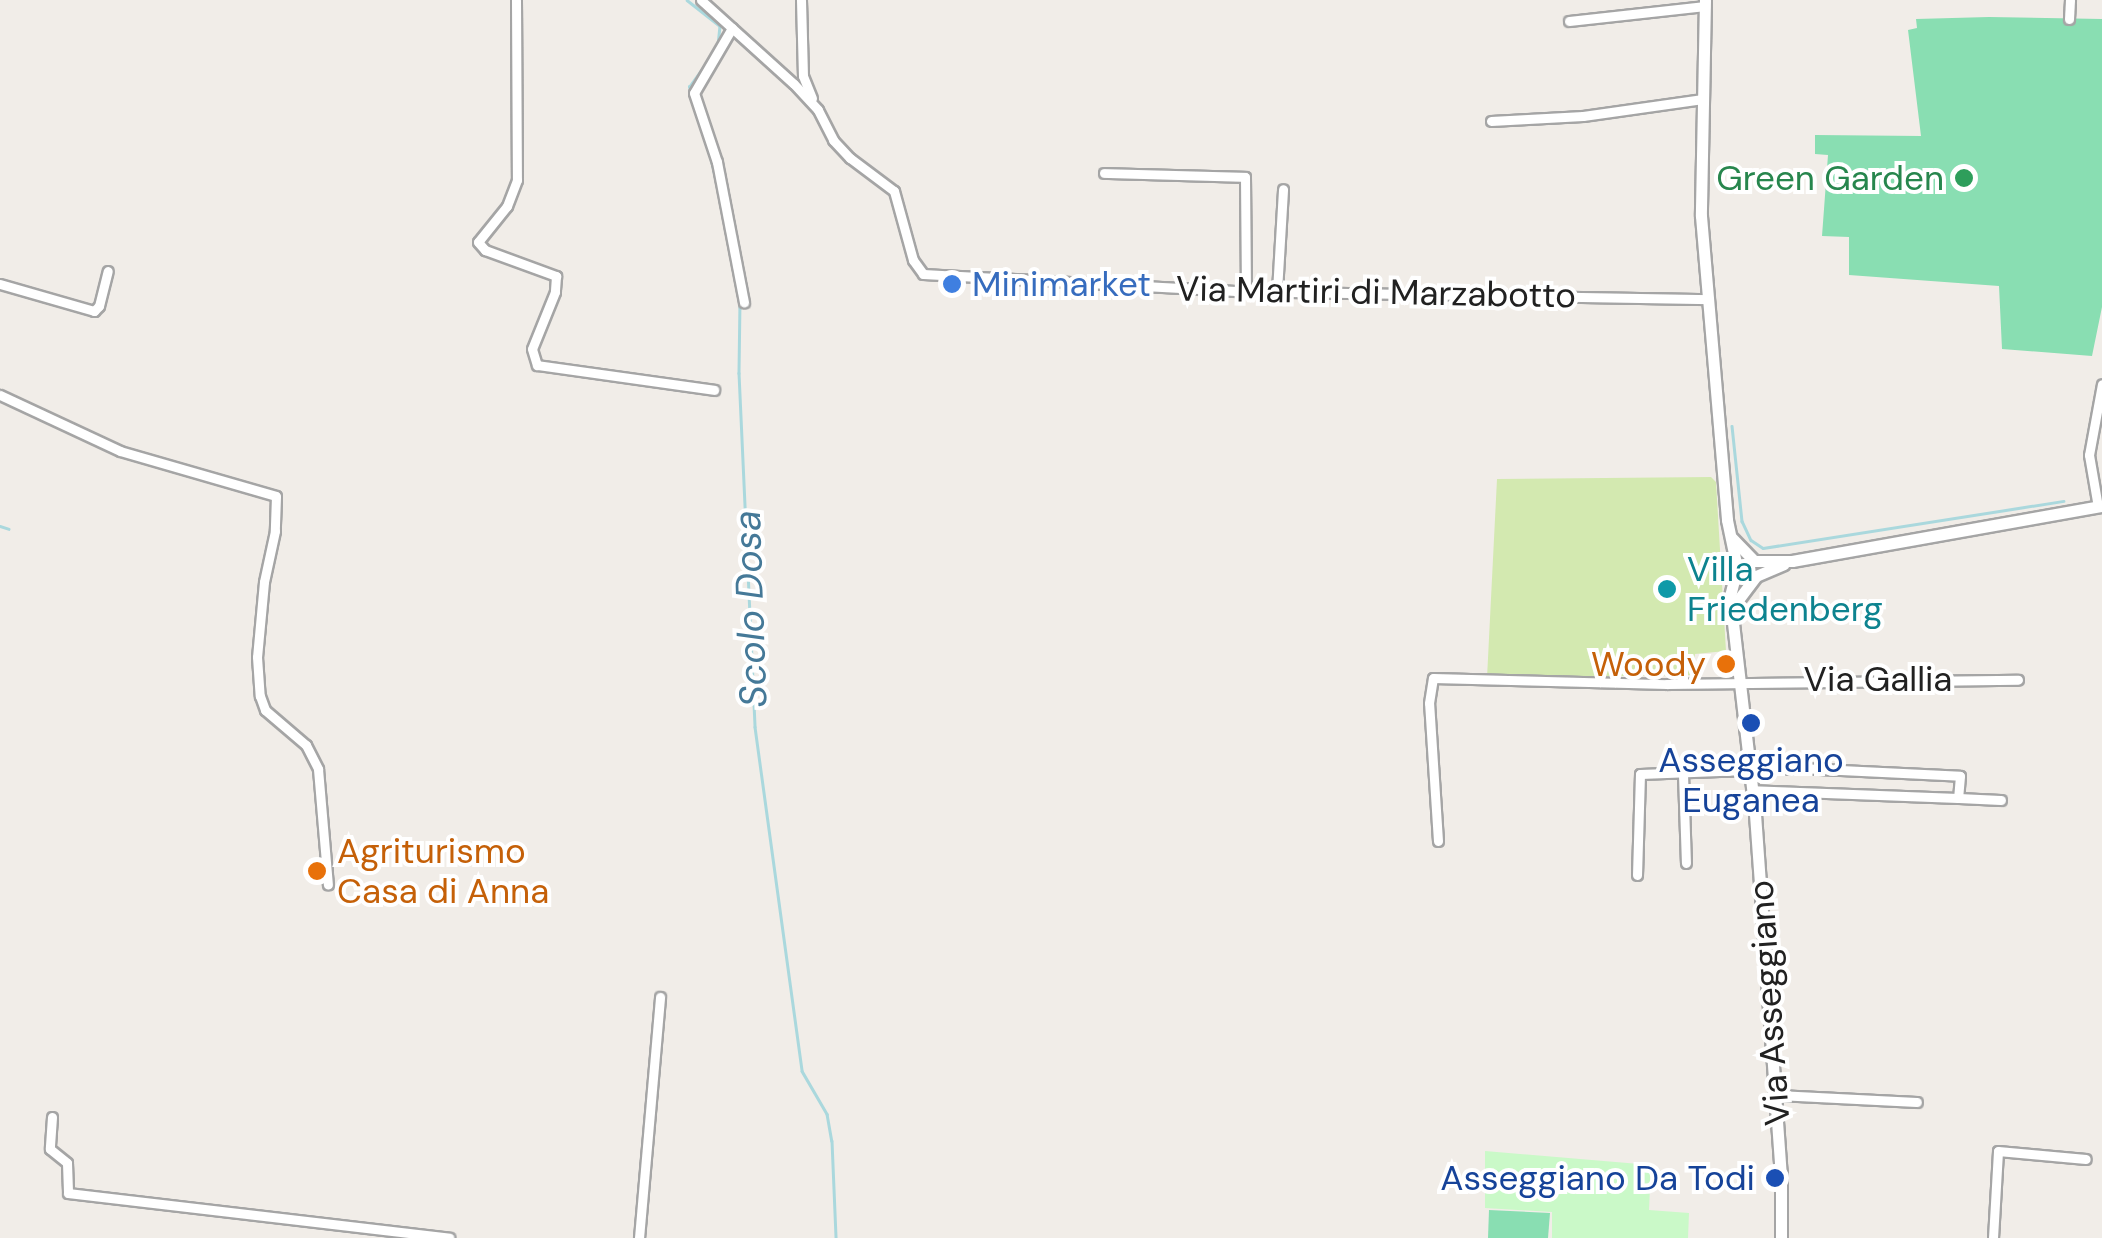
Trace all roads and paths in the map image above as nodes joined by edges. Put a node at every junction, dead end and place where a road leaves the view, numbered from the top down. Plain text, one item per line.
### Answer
1 (516, 0) edge
2 (701, 0) edge
3 (801, 0) edge
4 (2070, 0) edge
5 (1705, 3) edge
6 (2069, 19) dead end
7 (1569, 20) dead end
8 (732, 28) junction
9 (799, 83) junction
10 (1703, 99) junction
11 (1492, 120) dead end
12 (1104, 173) dead end
13 (1283, 189) dead end
14 (108, 271) dead end
15 (0, 284) edge
16 (1246, 291) junction
17 (1277, 291) junction
18 (1708, 299) junction
19 (744, 302) dead end
20 (2102, 384) edge
21 (714, 390) dead end
22 (0, 395) edge
23 (2100, 506) edge
24 (1729, 534) junction
25 (1751, 560) junction
26 (1792, 561) junction
27 (1737, 570) junction
28 (1754, 577) junction
29 (1732, 608) junction
30 (2018, 680) dead end
31 (1738, 681) junction
32 (1749, 770) junction
33 (1683, 774) junction
34 (1753, 790) junction
35 (1958, 798) junction
36 (2001, 800) dead end
37 (1438, 841) dead end
38 (1686, 863) dead end
39 (1638, 875) dead end
40 (328, 885) dead end
41 (660, 997) dead end
42 (1776, 1096) junction
43 (1917, 1102) dead end
44 (52, 1117) dead end
45 (2086, 1159) dead end
46 (449, 1238) edge
47 (639, 1238) edge
48 (1781, 1238) edge
49 (1993, 1238) edge

1 - 21 street
2 - 8 street
3 - 9 street
4 - 6 street
5 - 7 street, Via Asseggiano
5 - 10 street, Via Asseggiano
8 - 9 street
8 - 19 street
9 - 16 street, Via Martiri di Marzabotto
10 - 11 street
10 - 18 street, Via Asseggiano
12 - 16 street
13 - 17 street
14 - 15 street
16 - 17 street, Via Martiri di Marzabotto
17 - 18 street, Via Martiri di Marzabotto
18 - 24 street, Via Asseggiano
20 - 23 street
22 - 40 street
23 - 26 street
24 - 25 street
24 - 27 street, Via Asseggiano
25 - 26 street
25 - 27 street
25 - 28 street
26 - 28 street
27 - 28 street
27 - 29 street, Via Asseggiano
28 - 29 street
29 - 31 street, Via Asseggiano
30 - 31 street, Via Gallia
31 - 32 street, Via Asseggiano
31 - 37 street, Via Gallia
32 - 33 street
32 - 34 street, Via Asseggiano
32 - 35 street
33 - 38 street
33 - 39 street
34 - 35 street
34 - 42 street, Via Asseggiano
35 - 36 street
41 - 47 street
42 - 43 street
42 - 48 street, Via Asseggiano
44 - 46 street
45 - 49 street

